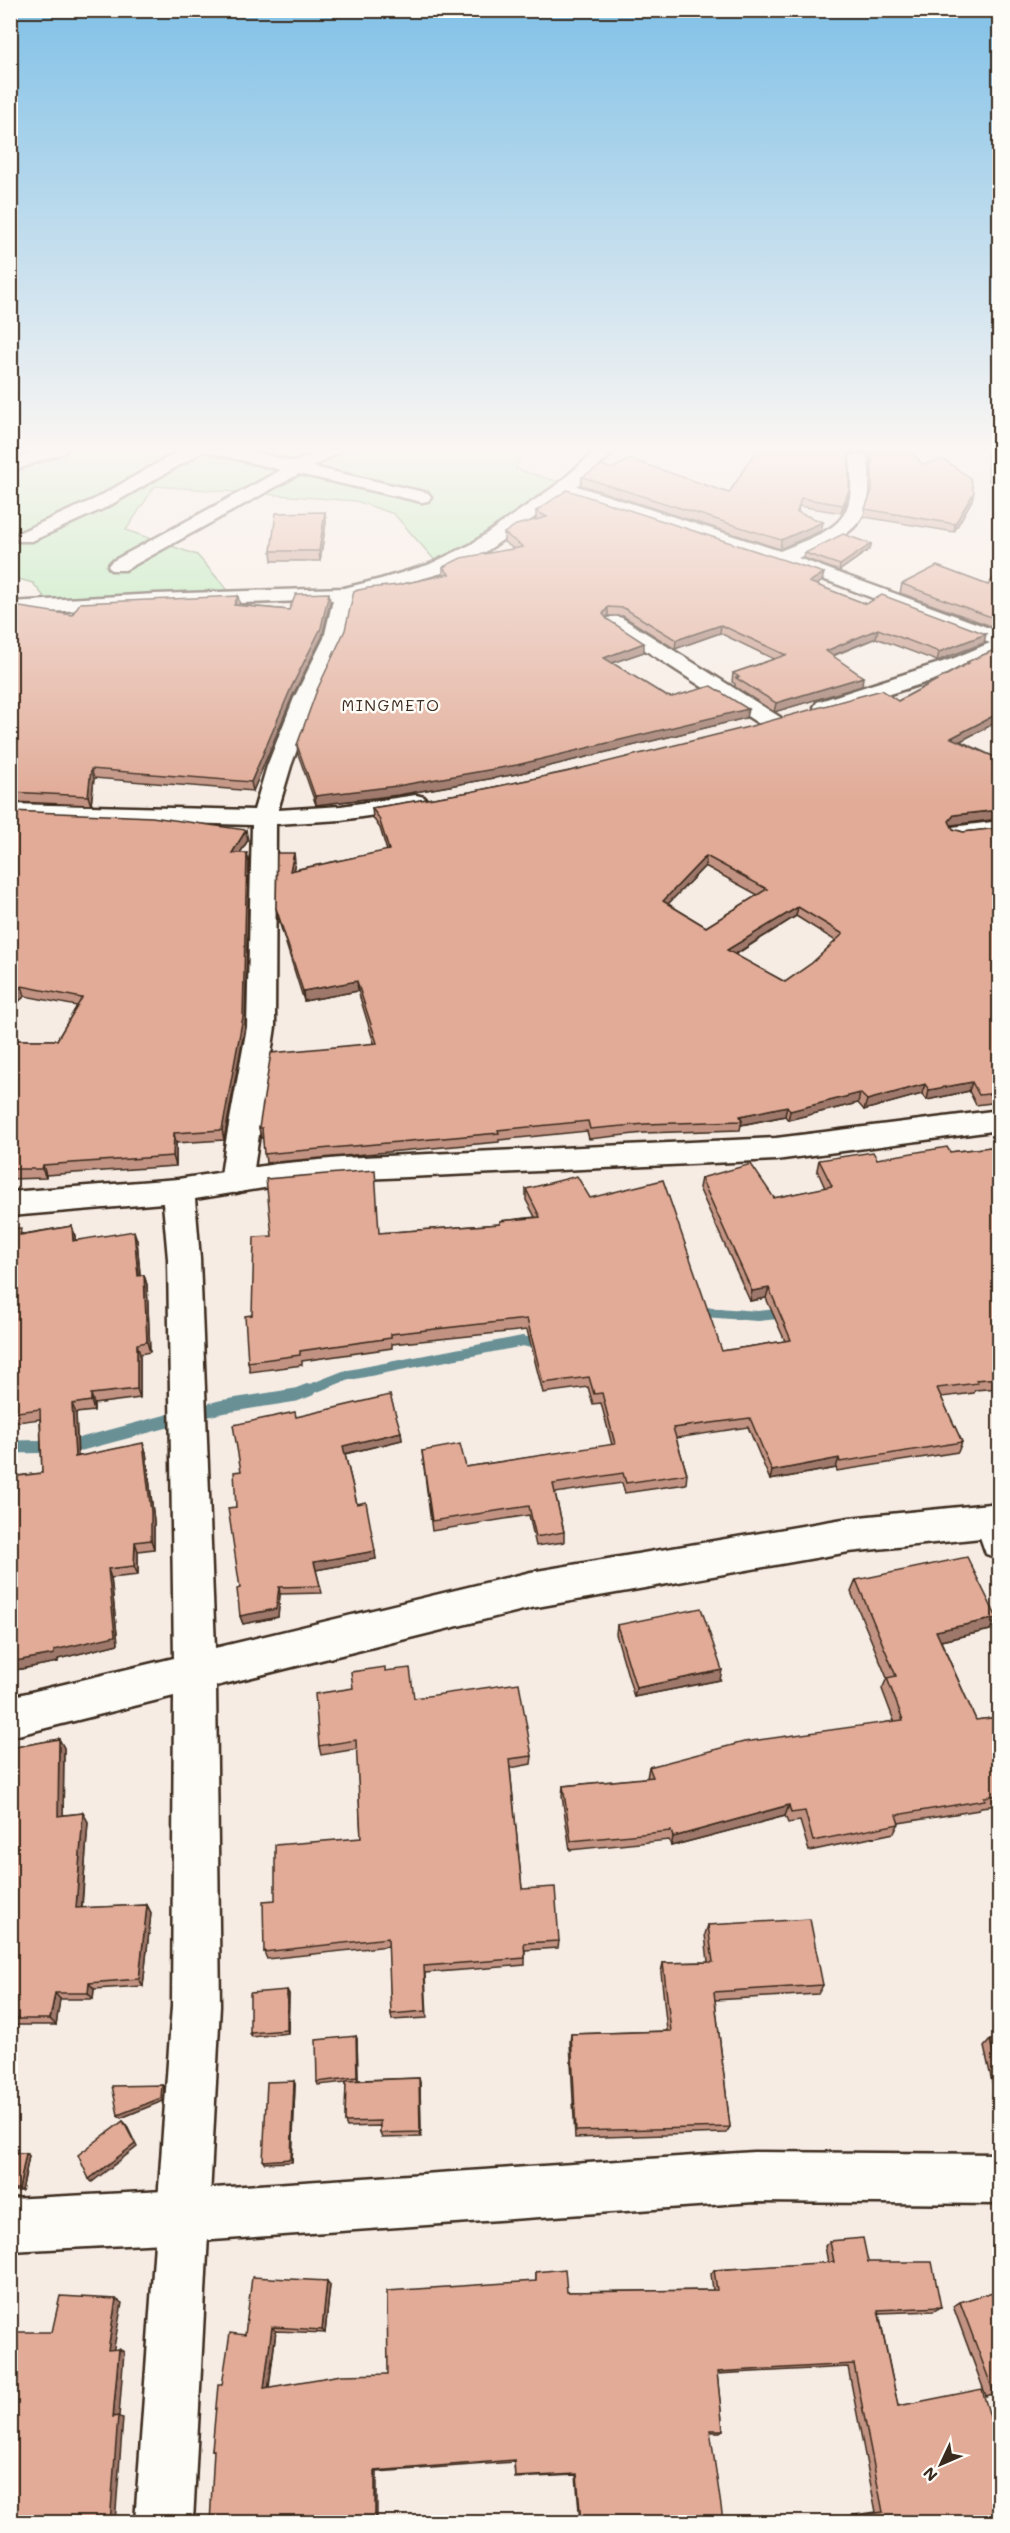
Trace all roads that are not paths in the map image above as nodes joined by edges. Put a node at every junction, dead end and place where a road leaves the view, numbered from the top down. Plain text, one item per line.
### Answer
1 (441, 566) edge
2 (808, 566) edge
3 (344, 594) junction
4 (10, 608) edge
5 (615, 622) edge
6 (999, 640) edge
7 (999, 647) edge
8 (790, 717) junction
9 (743, 729) edge
10 (440, 798) edge
11 (10, 811) edge
12 (264, 818) junction
13 (999, 828) edge
14 (961, 832) edge
15 (999, 1120) edge
16 (236, 1182) junction
17 (178, 1190) junction
18 (10, 1204) edge
19 (997, 1527) edge
20 (195, 1672) junction
21 (10, 1717) edge
22 (999, 2179) edge
23 (184, 2216) junction
24 (10, 2225) edge
25 (164, 2523) edge

1 - 3 street
2 - 6 street
3 - 4 street
3 - 12 street
5 - 8 street
7 - 8 street
8 - 9 street
10 - 12 street
11 - 12 street
12 - 16 street
13 - 14 street
15 - 16 street
16 - 17 street
17 - 18 street
17 - 20 street
19 - 20 street
20 - 21 street
20 - 23 street
22 - 23 street
23 - 24 street
23 - 25 street

